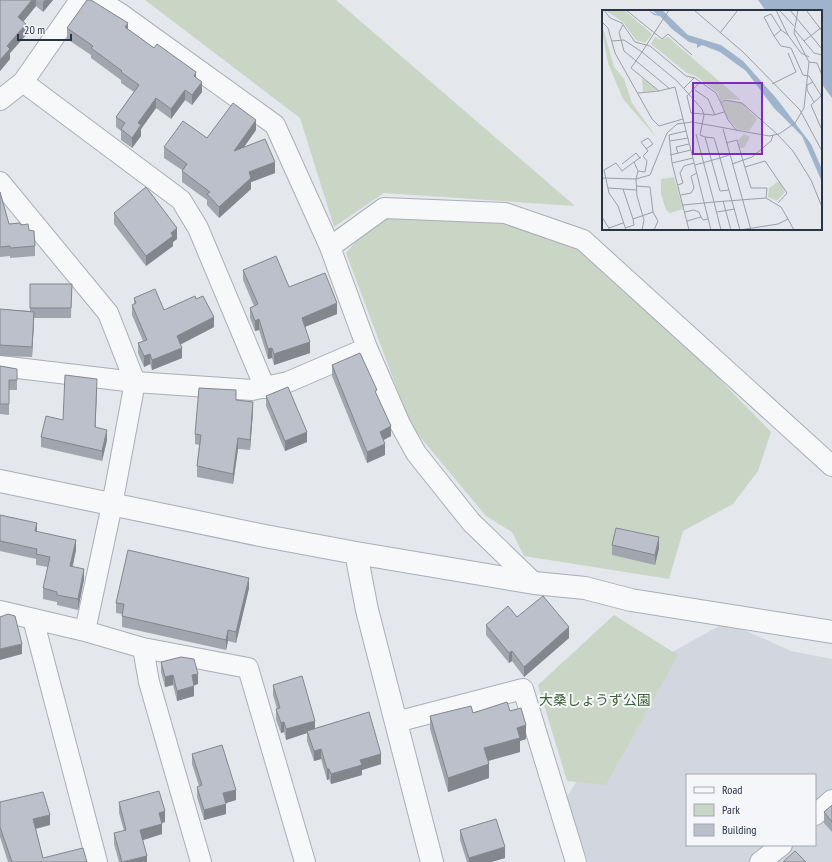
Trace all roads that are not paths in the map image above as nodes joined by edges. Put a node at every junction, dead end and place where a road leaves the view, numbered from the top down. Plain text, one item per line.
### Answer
1 (80, 0) edge
2 (98, 0) edge
3 (23, 82) junction
4 (0, 100) edge
5 (0, 182) edge
6 (330, 247) junction
7 (367, 348) junction
8 (0, 366) edge
9 (135, 382) junction
10 (265, 388) junction
11 (832, 466) edge
12 (0, 481) edge
13 (112, 505) junction
14 (356, 553) junction
15 (534, 583) junction
16 (0, 611) edge
17 (32, 619) junction
18 (85, 631) junction
19 (832, 632) edge
20 (143, 648) junction
21 (396, 722) junction
22 (832, 800) edge
23 (816, 814) edge
24 (781, 846) edge
25 (97, 862) edge
26 (201, 862) edge
27 (305, 862) edge
28 (432, 862) edge
29 (576, 862) edge
30 (760, 862) edge

1 - 3 street
2 - 6 street
3 - 4 street
3 - 10 street
5 - 9 street
6 - 7 street
6 - 11 street
7 - 10 street
7 - 15 street
8 - 9 street
9 - 10 street
9 - 13 street
12 - 13 street
13 - 14 street
13 - 18 street
14 - 15 street
14 - 21 street
15 - 19 street
16 - 17 street
17 - 18 street
17 - 25 street
18 - 20 street
20 - 26 street
20 - 27 street
21 - 28 street
21 - 29 street
22 - 23 street
24 - 30 street

